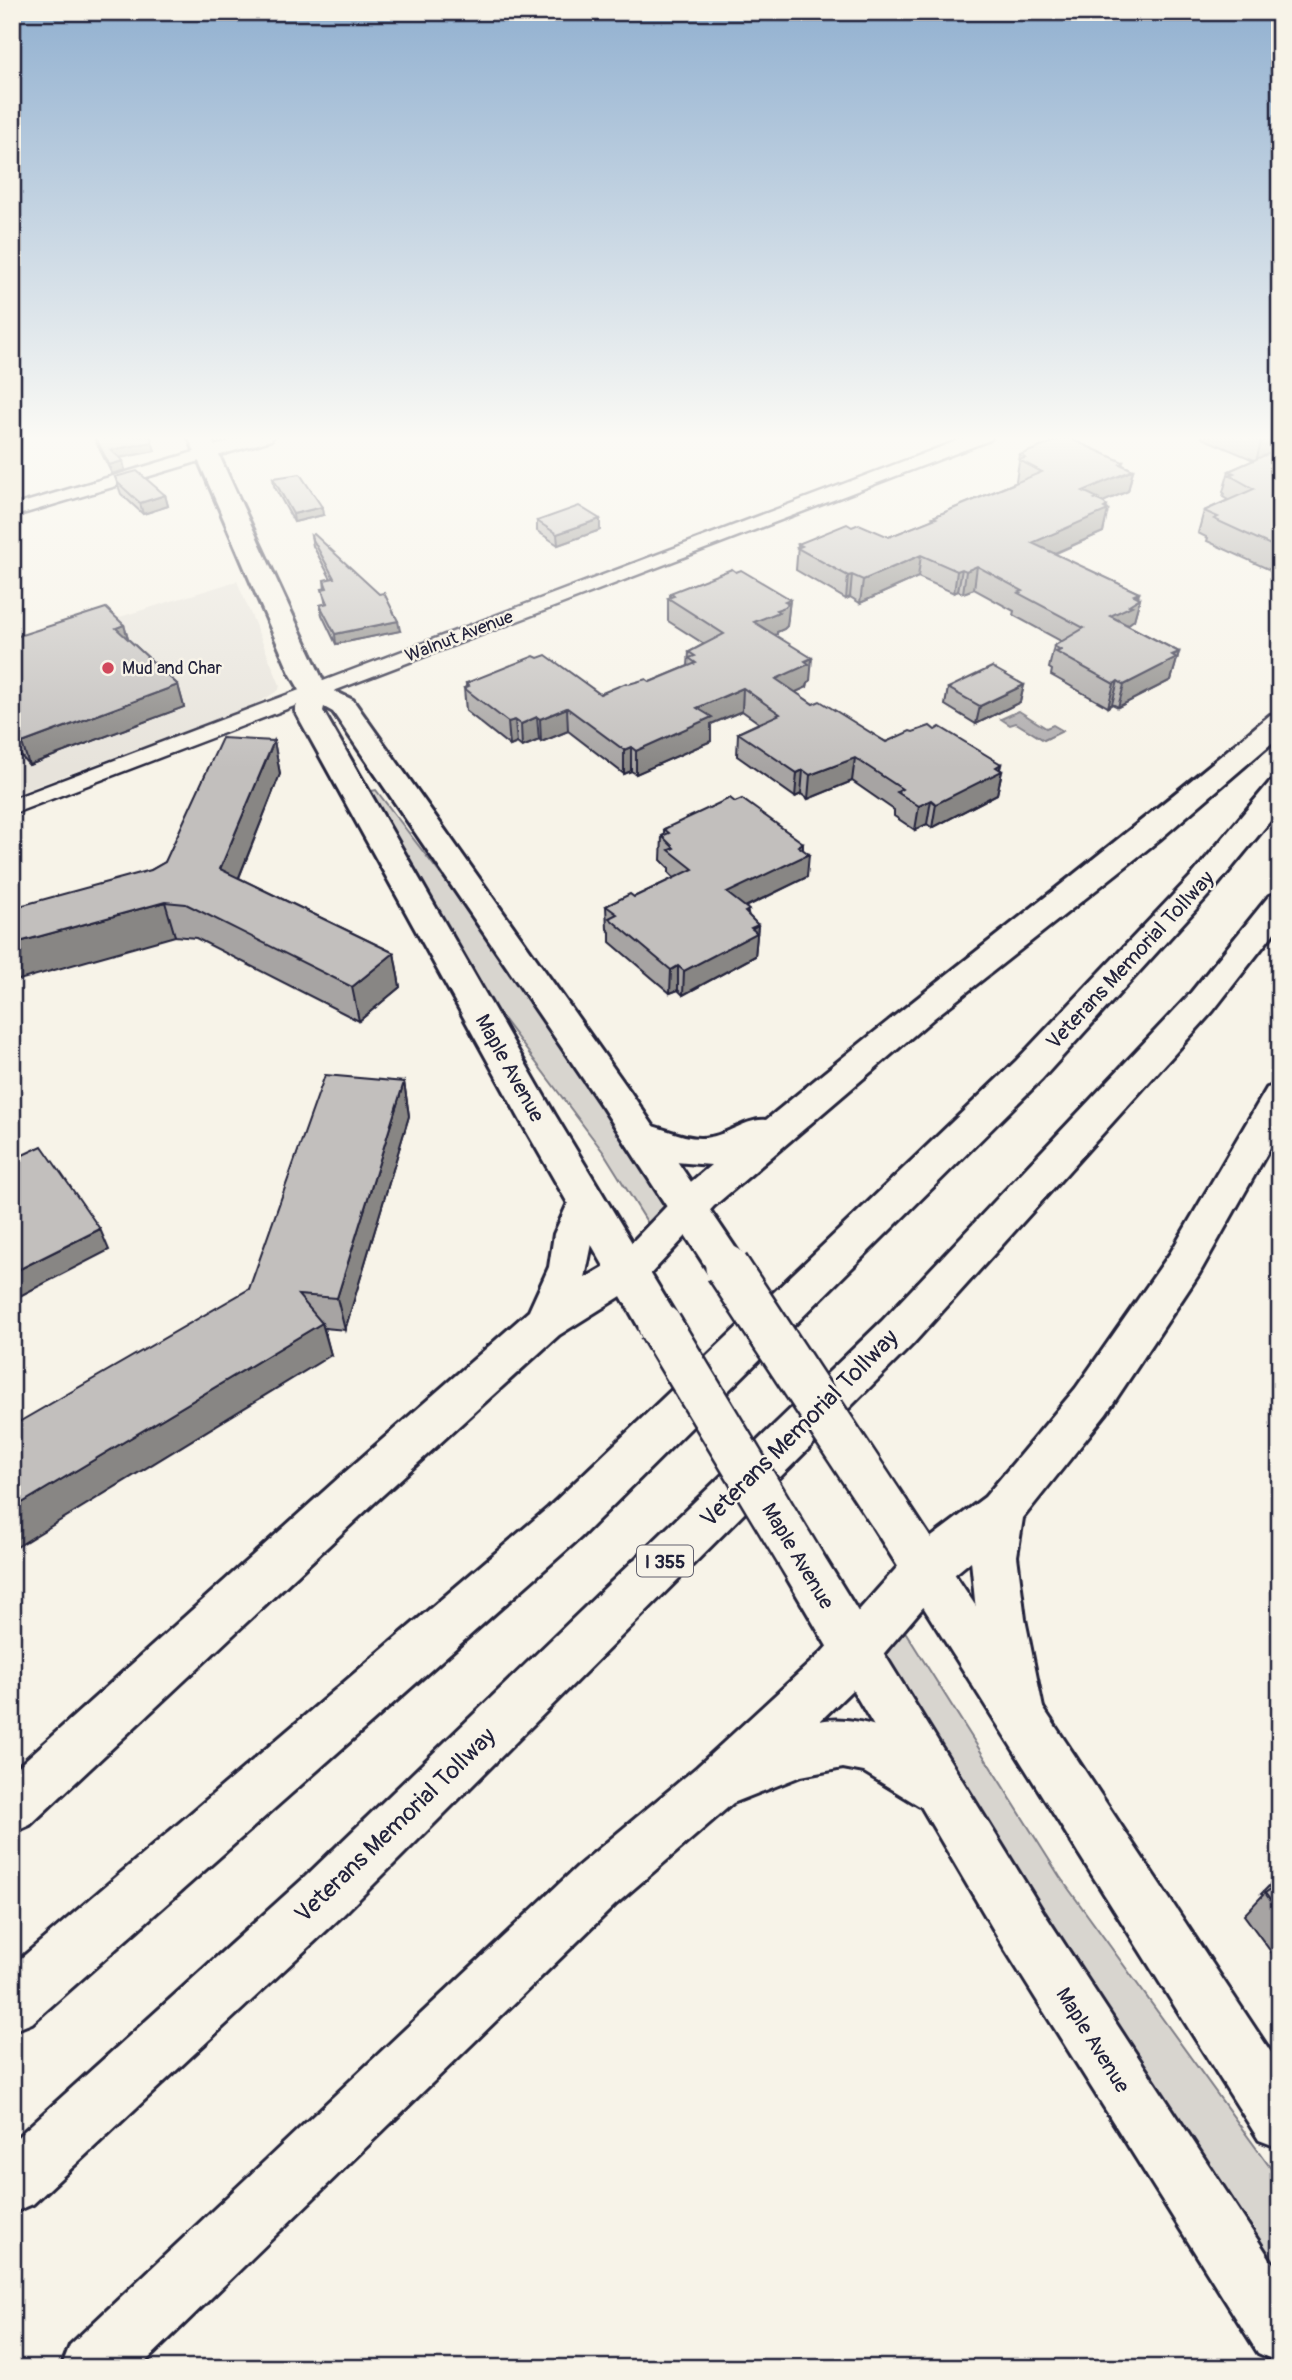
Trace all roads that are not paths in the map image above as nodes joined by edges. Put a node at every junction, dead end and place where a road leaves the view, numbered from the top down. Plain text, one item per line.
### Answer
1 (247, 547) edge
2 (694, 547) edge
3 (315, 692) junction
4 (1280, 721) edge
5 (1280, 789) edge
6 (12, 807) edge
7 (1280, 903) edge
8 (1280, 1097) edge
9 (795, 1116) junction
10 (641, 1136) junction
11 (587, 1202) junction
12 (690, 1209) junction
13 (628, 1272) junction
14 (544, 1323) junction
15 (1001, 1511) junction
16 (926, 1569) junction
17 (855, 1648) junction
18 (1019, 1713) junction
19 (715, 1785) junction
20 (936, 1787) junction
21 (12, 1807) edge
22 (12, 2003) edge
23 (1280, 2119) edge
24 (12, 2183) edge
25 (1280, 2330) edge
26 (93, 2368) edge

1 - 3 main road, Maple Avenue
2 - 3 street, Walnut Avenue
3 - 6 street, Walnut Avenue
3 - 10 main road
3 - 11 main road, Maple Avenue
4 - 9 main road
5 - 22 main road, Veterans Memorial Tollway
7 - 24 main road, Veterans Memorial Tollway / I 355
8 - 15 main road
9 - 10 main road
9 - 12 main road
10 - 12 main road
11 - 13 main road, Maple Avenue
11 - 14 main road
12 - 13 main road
12 - 16 main road, bridge
13 - 14 main road
13 - 17 main road, Maple Avenue, bridge
14 - 21 main road
15 - 16 main road
15 - 18 main road
16 - 17 main road
16 - 18 main road
17 - 19 main road
17 - 20 main road, Maple Avenue
18 - 23 main road
19 - 20 main road
19 - 26 main road
20 - 25 main road, Maple Avenue

